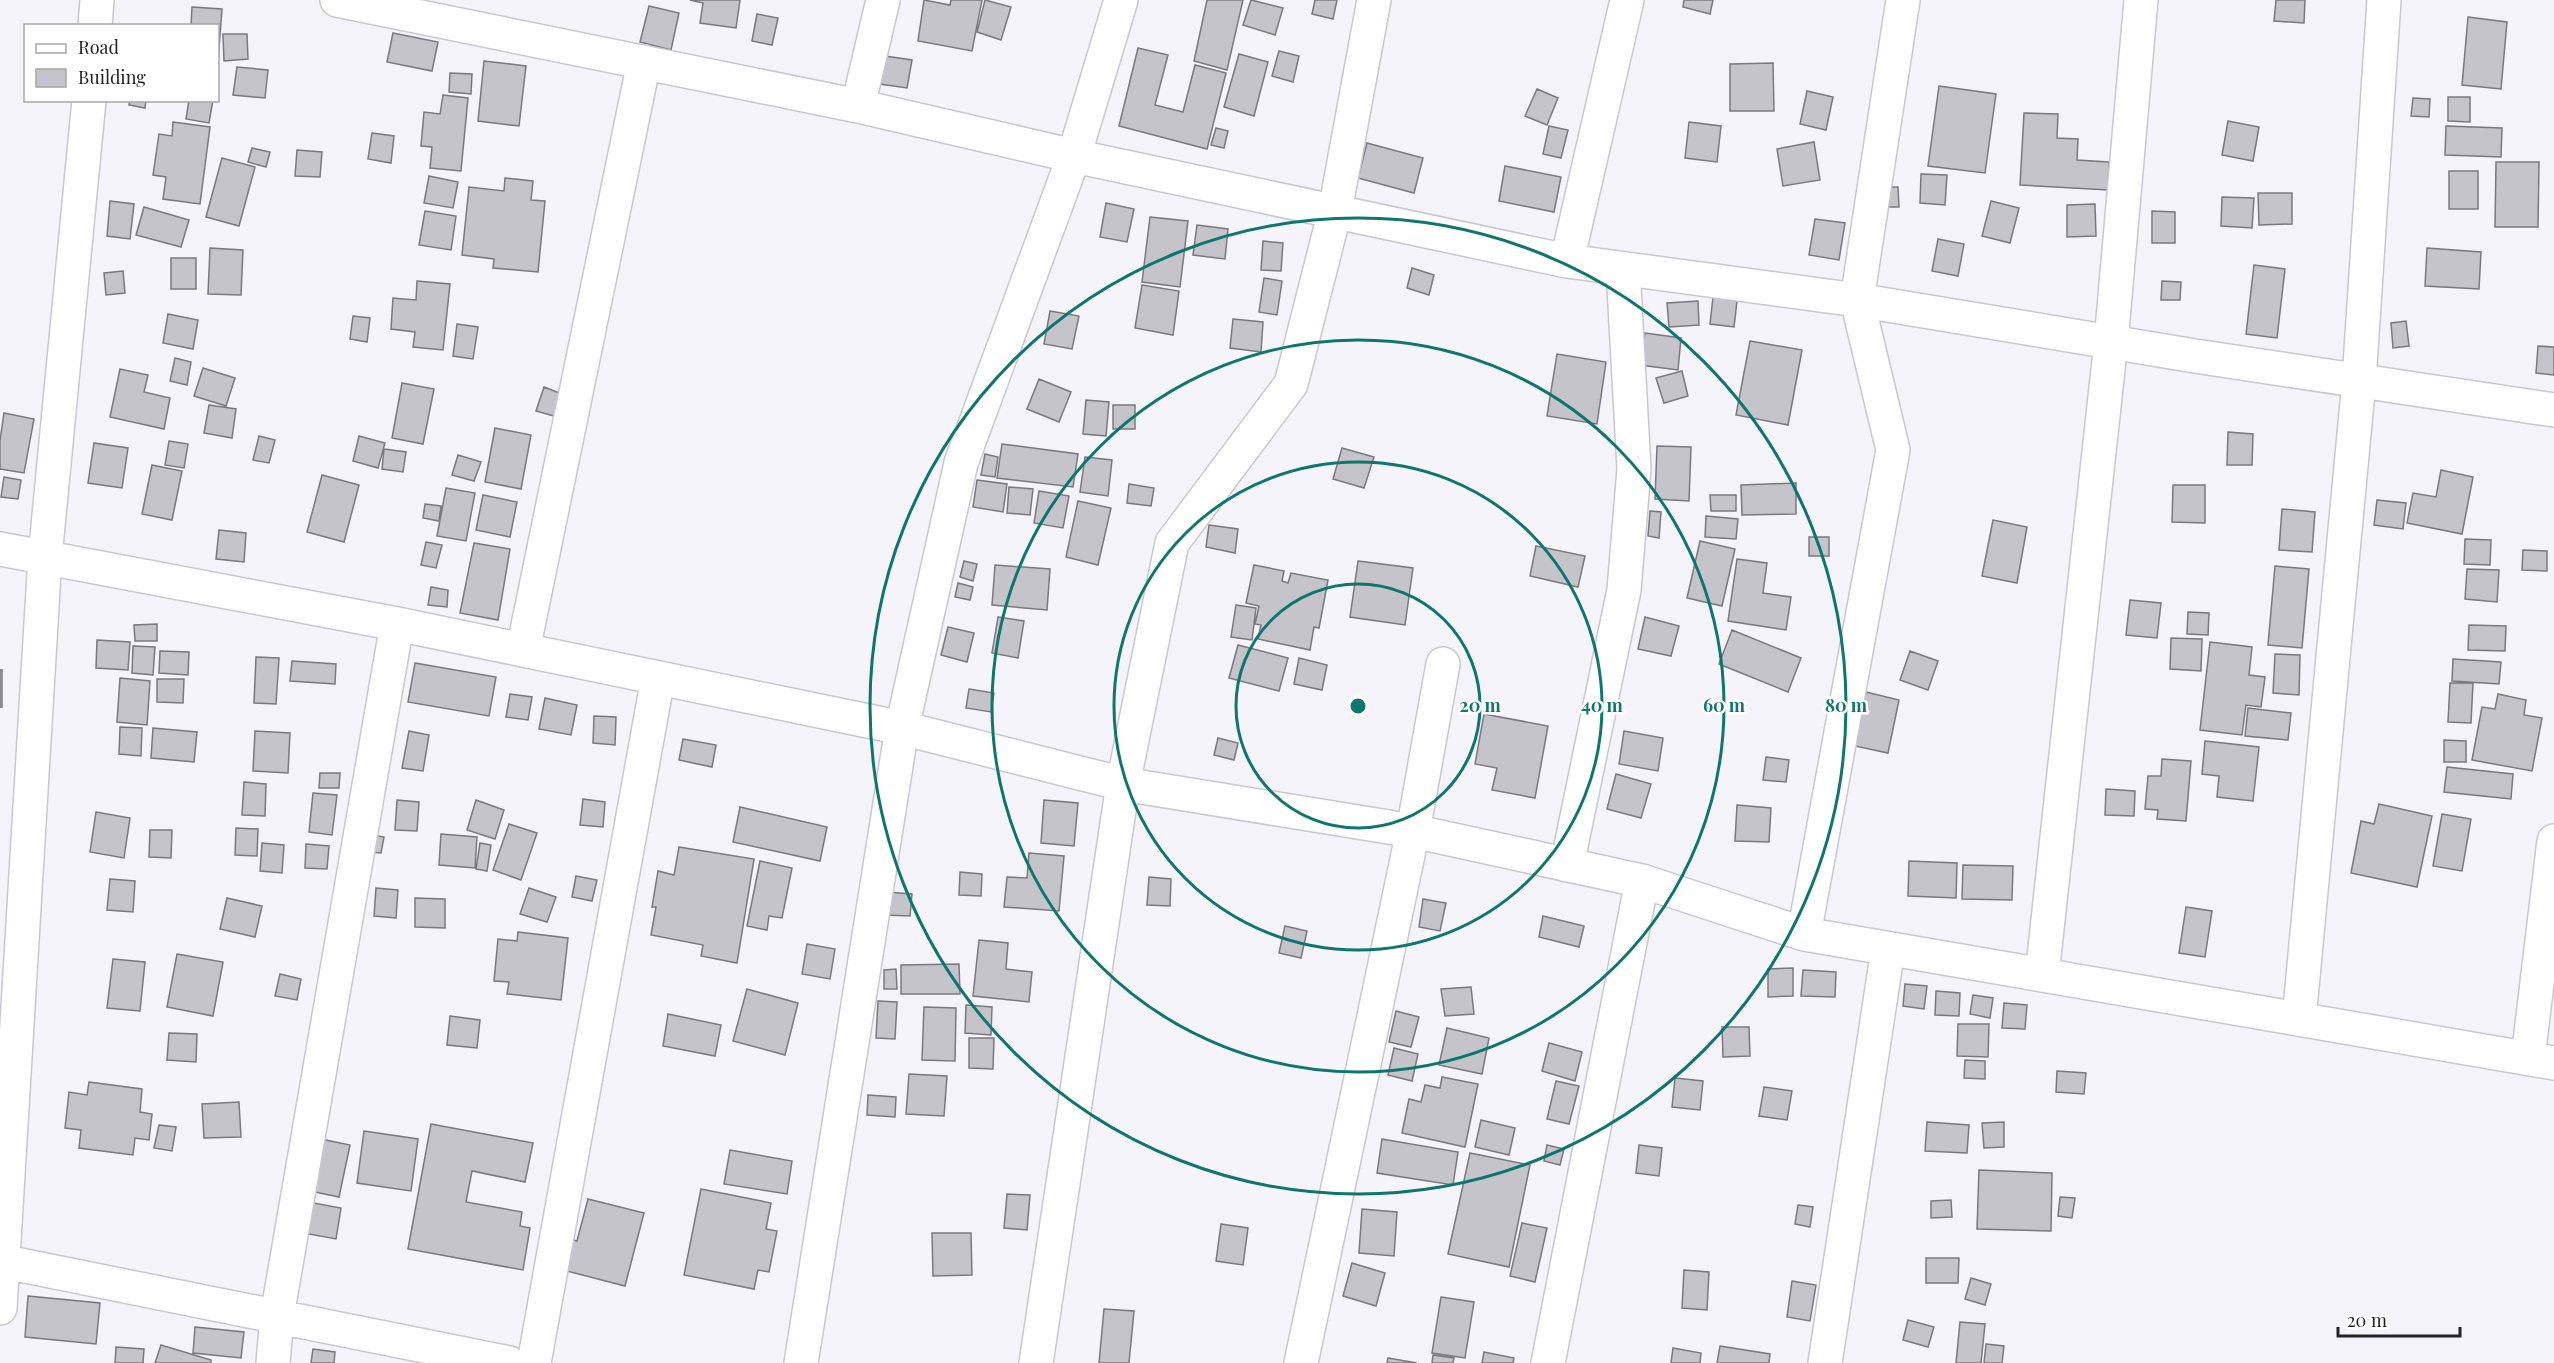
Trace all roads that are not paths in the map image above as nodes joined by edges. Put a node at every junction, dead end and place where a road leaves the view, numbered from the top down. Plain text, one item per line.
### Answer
1 (97, 0) edge
2 (883, 0) edge
3 (1121, 0) edge
4 (1374, 0) edge
5 (1627, 0) edge
6 (1903, 0) edge
7 (2141, 0) edge
8 (2384, 0) edge
9 (350, 2) edge
10 (95, 24) edge
11 (644, 62) junction
12 (89, 102) edge
13 (858, 106) junction
14 (1074, 156) junction
15 (1335, 211) junction
16 (1567, 261) junction
17 (1623, 269) junction
18 (1857, 300) junction
19 (2111, 342) junction
20 (2359, 381) junction
21 (2554, 410) edge
22 (0, 549) edge
23 (45, 557) junction
24 (397, 624) junction
25 (523, 650) junction
26 (1443, 664) dead end
27 (658, 678) junction
28 (902, 728) junction
29 (1123, 784) junction
30 (1413, 831) junction
31 (2554, 842) edge
32 (1567, 865) junction
33 (1642, 881) junction
34 (1804, 934) junction
35 (1888, 949) junction
36 (2042, 975) junction
37 (2299, 1019) junction
38 (2541, 1061) edge
39 (2, 1261) edge
40 (0, 1308) edge
41 (277, 1316) junction
42 (273, 1363) edge
43 (508, 1363) edge
44 (534, 1363) edge
45 (801, 1363) edge
46 (1036, 1363) edge
47 (1301, 1363) edge
48 (1548, 1363) edge
49 (1825, 1363) edge

1 - 10 street
2 - 13 street
3 - 14 street
4 - 15 street
5 - 16 street
6 - 18 street
7 - 19 street
8 - 20 street
9 - 11 street
11 - 13 street
11 - 25 street
12 - 23 street
13 - 14 street
14 - 15 street
14 - 28 street
15 - 16 street
15 - 29 street
16 - 17 street
17 - 18 street
17 - 32 street
18 - 19 street
18 - 34 street
19 - 20 street
19 - 36 street
20 - 21 street
20 - 37 street
22 - 23 street
23 - 24 street
23 - 39 street
24 - 25 street
24 - 41 street
25 - 27 street
26 - 30 street
27 - 28 street
27 - 44 street
28 - 29 street
28 - 45 street
29 - 30 street
29 - 46 street
30 - 32 street
30 - 47 street
31 - 38 street
32 - 33 street
33 - 34 street
33 - 48 street
34 - 35 street
35 - 36 street
35 - 49 street
36 - 37 street
37 - 38 street
39 - 40 street
39 - 41 street
41 - 42 street
41 - 43 street

